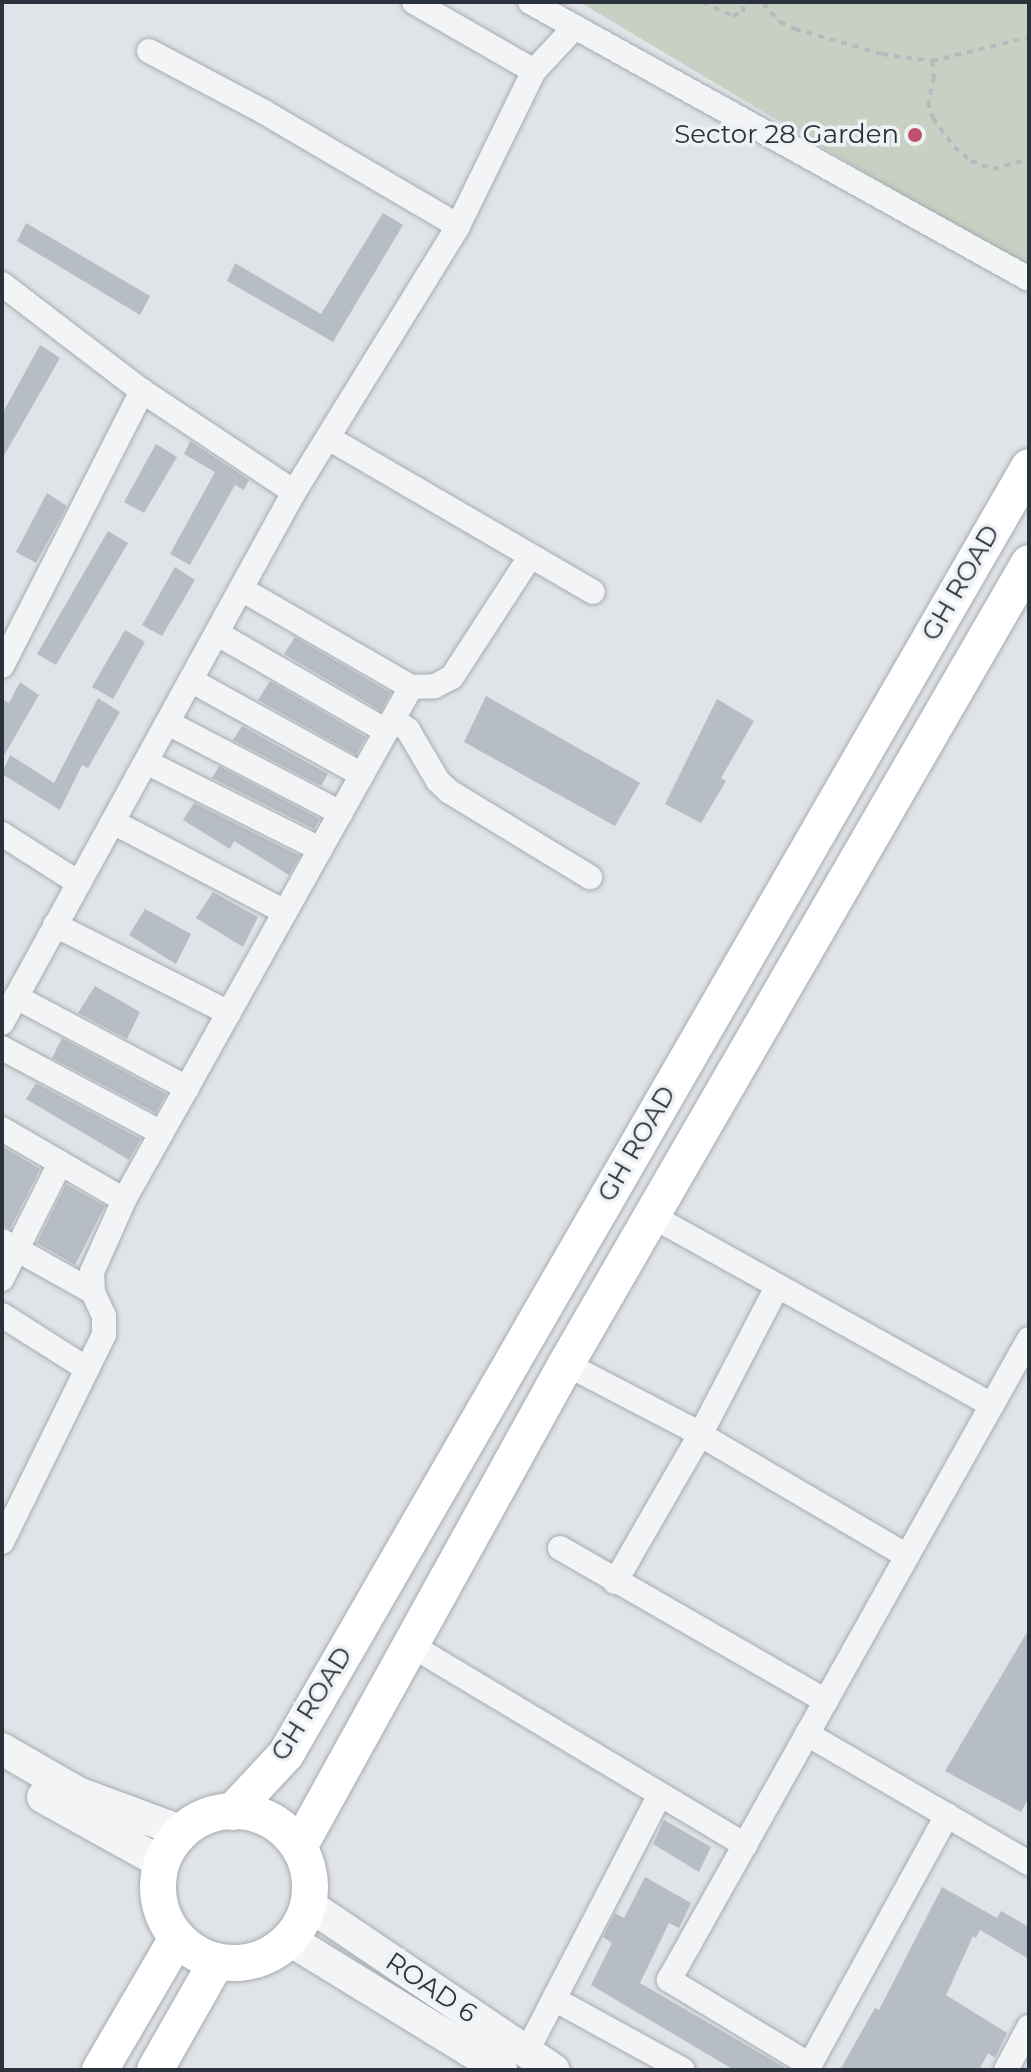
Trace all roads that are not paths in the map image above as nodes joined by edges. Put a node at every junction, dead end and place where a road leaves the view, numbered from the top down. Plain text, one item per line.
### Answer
1 (414, 2) edge
2 (530, 2) edge
3 (575, 27) junction
4 (149, 51) dead end
5 (534, 71) junction
6 (458, 226) junction
7 (1029, 279) edge
8 (2, 284) edge
9 (142, 391) junction
10 (330, 439) junction
11 (1023, 489) edge
12 (294, 492) junction
13 (530, 557) junction
14 (1029, 563) edge
15 (243, 590) junction
16 (593, 592) dead end
17 (218, 634) junction
18 (2, 666) edge
19 (192, 681) junction
20 (411, 687) junction
21 (168, 723) junction
22 (390, 725) junction
23 (146, 762) junction
24 (362, 775) junction
25 (341, 813) junction
26 (113, 822) junction
27 (2, 834) edge
28 (320, 849) junction
29 (590, 877) dead end
30 (79, 883) junction
31 (285, 912) junction
32 (55, 925) junction
33 (16, 997) junction
34 (229, 1013) junction
35 (2, 1023) edge
36 (2, 1048) edge
37 (187, 1088) junction
38 (2, 1129) edge
39 (162, 1133) junction
40 (60, 1163) junction
41 (124, 1200) junction
42 (654, 1217) junction
43 (11, 1246) edge
44 (2, 1279) edge
45 (777, 1287) junction
46 (93, 1292) junction
47 (2, 1315) edge
48 (1029, 1339) edge
49 (566, 1364) junction
50 (87, 1369) junction
51 (992, 1405) junction
52 (700, 1435) junction
53 (2, 1542) edge
54 (560, 1548) dead end
55 (907, 1556) junction
56 (615, 1582) junction
57 (409, 1644) junction
58 (826, 1701) junction
59 (807, 1734) junction
60 (2, 1749) edge
61 (2, 1774) edge
62 (660, 1795) junction
63 (232, 1812) junction
64 (947, 1815) junction
65 (183, 1832) junction
66 (745, 1845) junction
67 (299, 1847) junction
68 (162, 1863) junction
69 (1029, 1863) edge
70 (309, 1905) junction
71 (177, 1938) junction
72 (290, 1940) junction
73 (217, 1961) junction
74 (554, 1999) junction
75 (1029, 2027) edge
76 (514, 2062) edge
77 (808, 2067) edge
78 (100, 2070) edge
79 (155, 2070) edge
80 (554, 2070) edge
81 (683, 2070) edge
82 (1006, 2070) edge

1 - 5 street
2 - 3 street
3 - 5 street
3 - 7 street
4 - 6 street
5 - 6 street
6 - 10 street
8 - 9 street
9 - 12 street
9 - 18 street
10 - 12 street
10 - 13 street
11 - 63 main road, GH ROAD
12 - 15 street
13 - 16 street
13 - 20 street
14 - 42 main road, GH ROAD
15 - 17 street
15 - 20 street
17 - 19 street
17 - 22 street
19 - 21 street
19 - 24 street
20 - 22 street
21 - 23 street
21 - 25 street
22 - 24 street
22 - 29 street
23 - 26 street
23 - 28 street
24 - 25 street
25 - 28 street
26 - 30 street
26 - 31 street
27 - 30 street
28 - 31 street
30 - 32 street
31 - 34 street
32 - 33 street
32 - 34 street
33 - 35 street
33 - 37 street
34 - 37 street
36 - 39 street
37 - 39 street
38 - 40 street
39 - 41 street
40 - 41 street
40 - 43 street
41 - 46 street
42 - 45 street
42 - 49 main road, GH ROAD
43 - 44 street
43 - 46 street
45 - 51 street
45 - 52 street
46 - 50 street
47 - 50 street
48 - 51 street
49 - 52 street
49 - 57 main road, GH ROAD
50 - 53 street
51 - 55 street
52 - 55 street
52 - 56 street
54 - 56 street
55 - 58 street
56 - 58 street
57 - 62 street
57 - 67 main road, GH ROAD
58 - 59 street
59 - 64 street
59 - 66 street
60 - 65 street
61 - 68 street
62 - 66 street
62 - 74 street
63 - 65 main road
63 - 67 main road
64 - 69 street
64 - 77 street
65 - 68 main road
66 - 77 street
67 - 70 main road
68 - 71 main road
70 - 72 main road
70 - 76 street, ROAD 6
71 - 73 main road
71 - 78 main road
72 - 73 main road
72 - 76 street, ROAD 6
73 - 79 main road
74 - 76 street
74 - 81 street
75 - 82 street
76 - 80 street, ROAD 6

